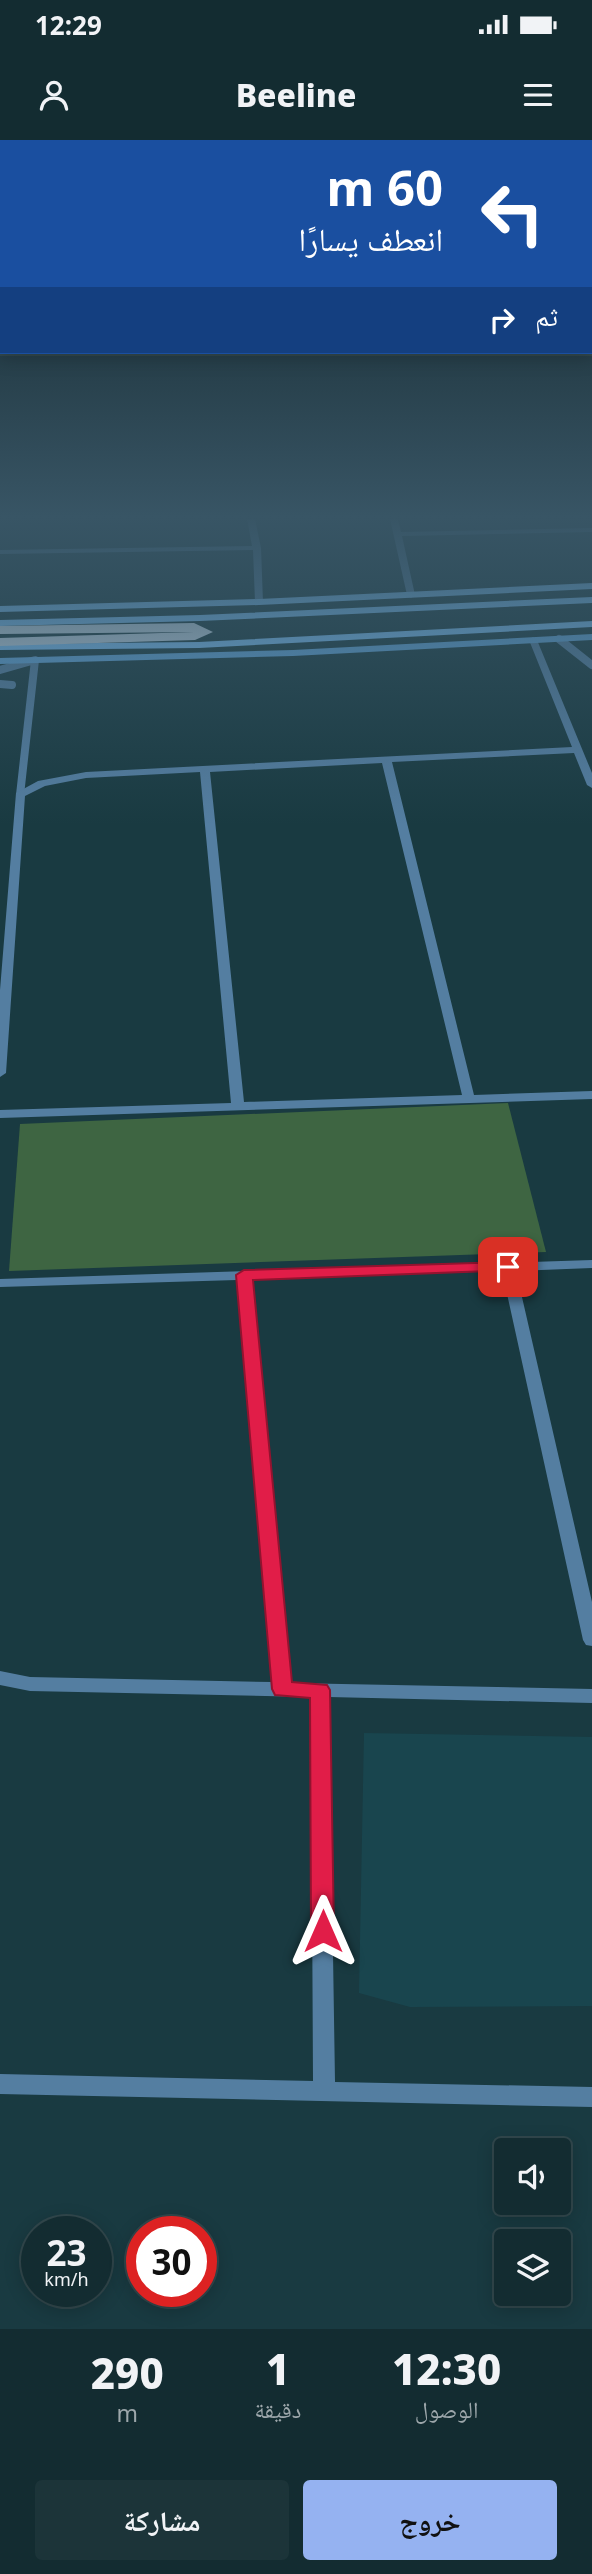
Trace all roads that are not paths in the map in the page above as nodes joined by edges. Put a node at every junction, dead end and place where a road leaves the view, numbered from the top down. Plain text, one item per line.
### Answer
1 (74, 621) edge
2 (415, 621) edge
3 (481, 621) edge
4 (0, 623) edge
5 (592, 624) edge
6 (0, 630) edge
7 (592, 638) edge
8 (559, 639) junction
9 (533, 640) junction
10 (0, 645) edge
11 (35, 660) junction
12 (0, 661) edge
13 (592, 665) edge
14 (0, 670) edge
15 (0, 684) edge
16 (12, 685) dead end
17 (578, 750) junction
18 (386, 760) junction
19 (205, 769) junction
20 (592, 785) edge
21 (20, 795) junction
22 (0, 1073) edge
23 (592, 1095) edge
24 (469, 1099) junction
25 (238, 1106) junction
26 (0, 1114) edge
27 (592, 1264) edge
28 (508, 1267) junction
29 (244, 1275) junction
30 (0, 1283) edge
31 (592, 1640) edge
32 (0, 1678) edge
33 (282, 1689) junction
34 (320, 1690) junction
35 (592, 1696) edge
36 (0, 2084) edge
37 (324, 2092) junction
38 (592, 2097) edge

1 - 4 main road
2 - 3 main road
5 - 10 main road
6 - 10 highway
7 - 8 main road
8 - 9 main road
8 - 13 lane
9 - 11 main road
9 - 17 street
11 - 12 main road
11 - 14 lane
11 - 21 lane
15 - 16 lane
17 - 18 street
17 - 20 street
18 - 19 street
18 - 24 street
19 - 21 street
19 - 25 street
21 - 22 street
23 - 24 street
24 - 25 street
25 - 26 street
27 - 28 street
28 - 29 street
28 - 31 street
29 - 30 street
29 - 33 street
32 - 33 street
33 - 34 street
34 - 35 street
34 - 37 street
36 - 37 street
37 - 38 street

